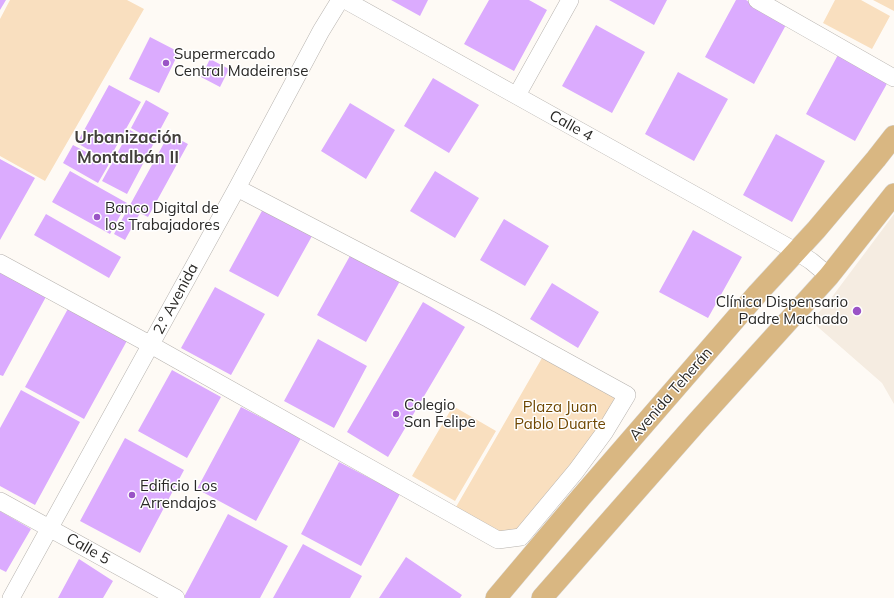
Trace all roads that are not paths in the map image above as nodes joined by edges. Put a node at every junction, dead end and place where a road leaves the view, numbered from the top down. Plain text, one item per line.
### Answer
1 (340, 0) edge
2 (345, 0) edge
3 (570, 0) edge
4 (757, 0) edge
5 (894, 78) edge
6 (516, 95) junction
7 (894, 136) edge
8 (237, 188) junction
9 (894, 194) edge
10 (797, 252) junction
11 (0, 263) edge
12 (829, 276) junction
13 (151, 345) junction
14 (0, 501) edge
15 (50, 527) junction
16 (11, 598) edge
17 (176, 598) edge
18 (496, 598) edge
19 (542, 598) edge

1 - 8 street, 2.° Avenida
2 - 6 street, Calle 4
3 - 6 street
4 - 5 street
6 - 10 street, Calle 4
7 - 10 main road, Avenida Teherán
8 - 13 street, 2.° Avenida
8 - 13 street
9 - 12 main road
10 - 12 street, Calle 4
10 - 18 main road, Avenida Teherán
11 - 13 street
12 - 19 main road
13 - 15 street, 2.° Avenida
14 - 15 street, Calle 5
15 - 16 street, 2.° Avenida
15 - 17 street, Calle 5

